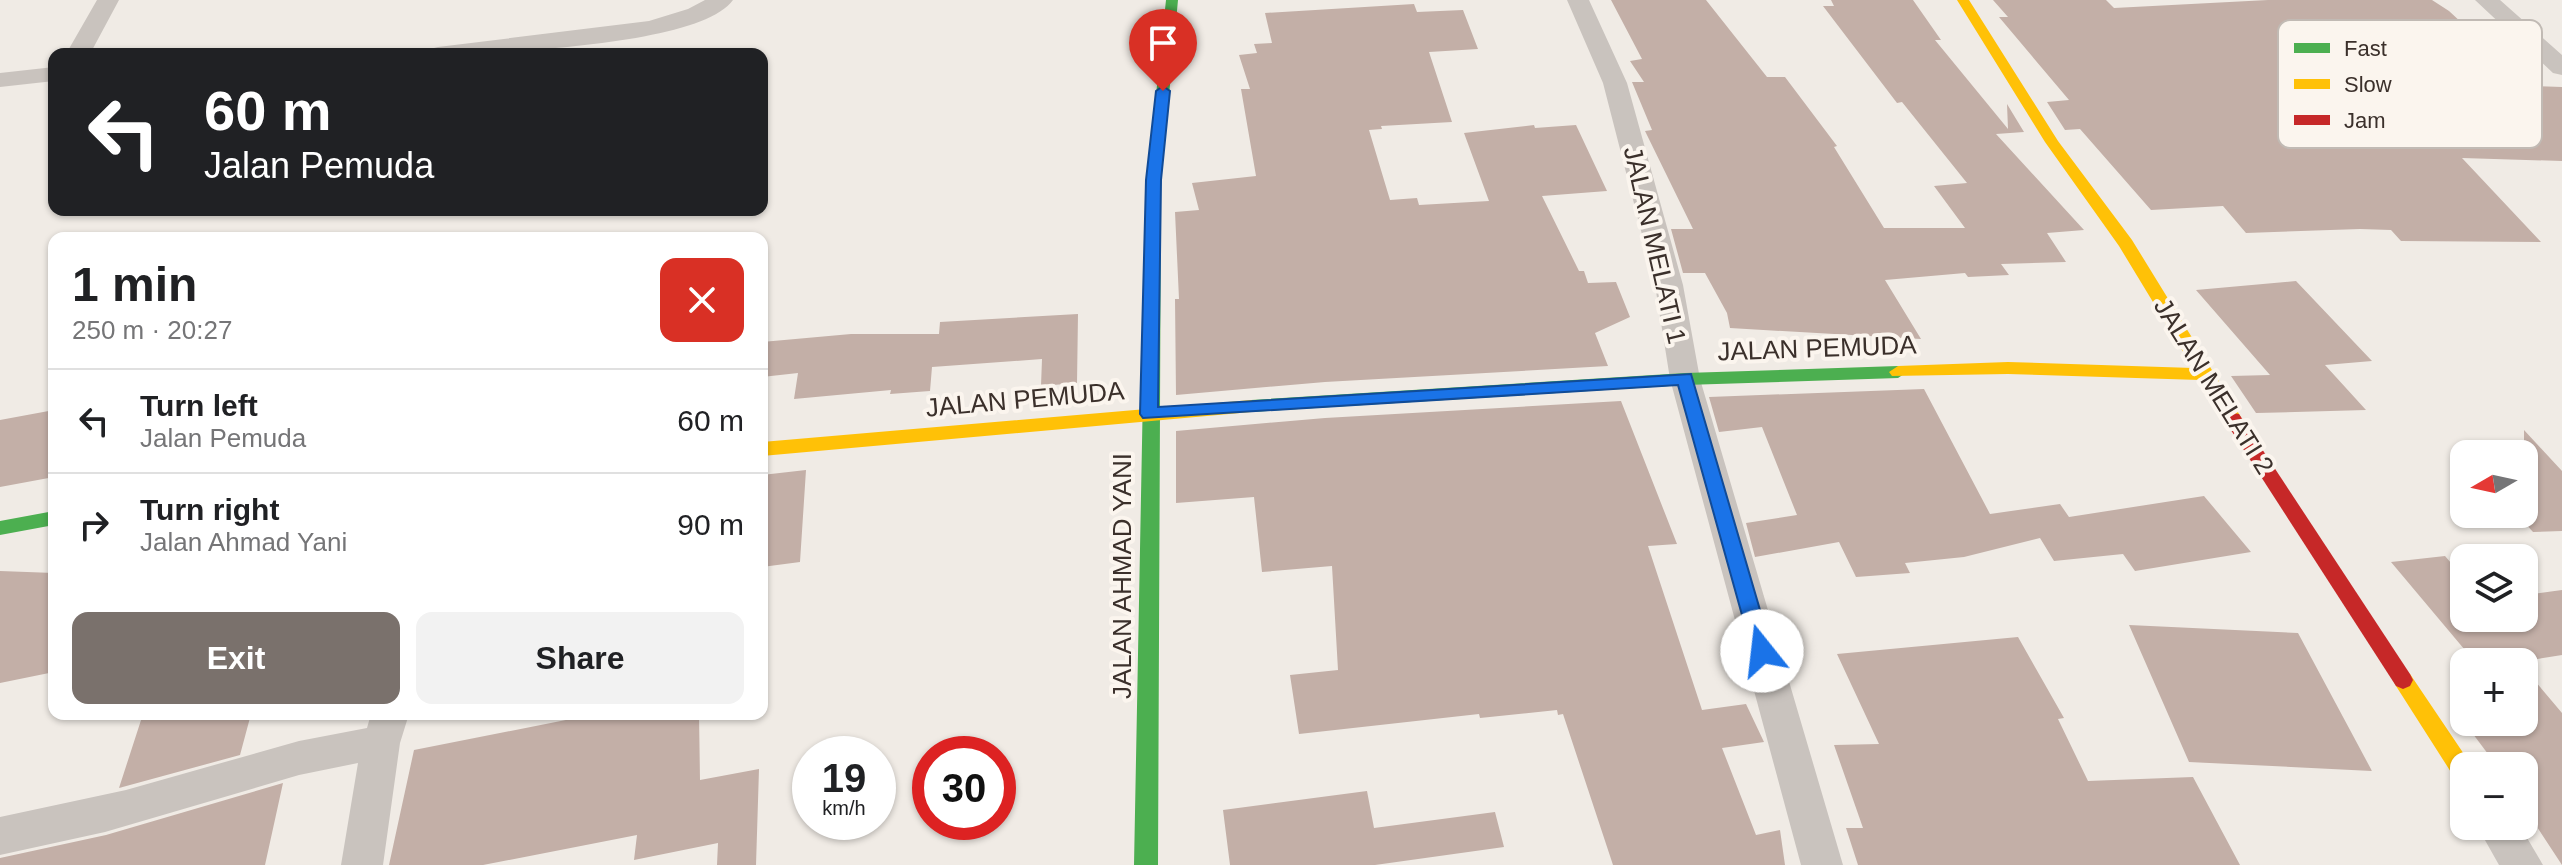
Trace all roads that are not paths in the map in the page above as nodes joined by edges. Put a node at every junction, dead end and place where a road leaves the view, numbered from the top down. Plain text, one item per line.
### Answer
1 (108, 0) edge
2 (722, 0) edge
3 (1172, 0) edge
4 (1578, 0) edge
5 (1963, 0) edge
6 (2486, 0) edge
7 (2508, 20) edge
8 (81, 48) edge
9 (487, 48) edge
10 (2542, 50) edge
11 (2562, 68) edge
12 (48, 75) edge
13 (0, 80) edge
14 (2204, 374) junction
15 (1685, 379) junction
16 (1149, 414) junction
17 (768, 448) edge
18 (48, 519) edge
19 (0, 528) edge
20 (385, 729) edge
21 (2450, 752) edge
22 (0, 836) edge
23 (2506, 840) edge
24 (362, 865) edge
25 (1146, 865) edge
26 (1822, 865) edge
27 (2522, 865) edge

1 - 8 street
2 - 9 street
3 - 16 main road, JALAN AHMAD YANI
4 - 15 street, JALAN MELATI 1
5 - 14 main road, JALAN MELATI 2
6 - 7 street
10 - 11 street
12 - 13 street
14 - 15 main road, JALAN PEMUDA
14 - 21 main road, JALAN MELATI 2
15 - 16 main road, JALAN PEMUDA
15 - 26 street, JALAN MELATI 1
16 - 17 main road, JALAN PEMUDA
16 - 25 main road, JALAN AHMAD YANI
18 - 19 main road
20 - 22 street
20 - 24 street
23 - 27 street

